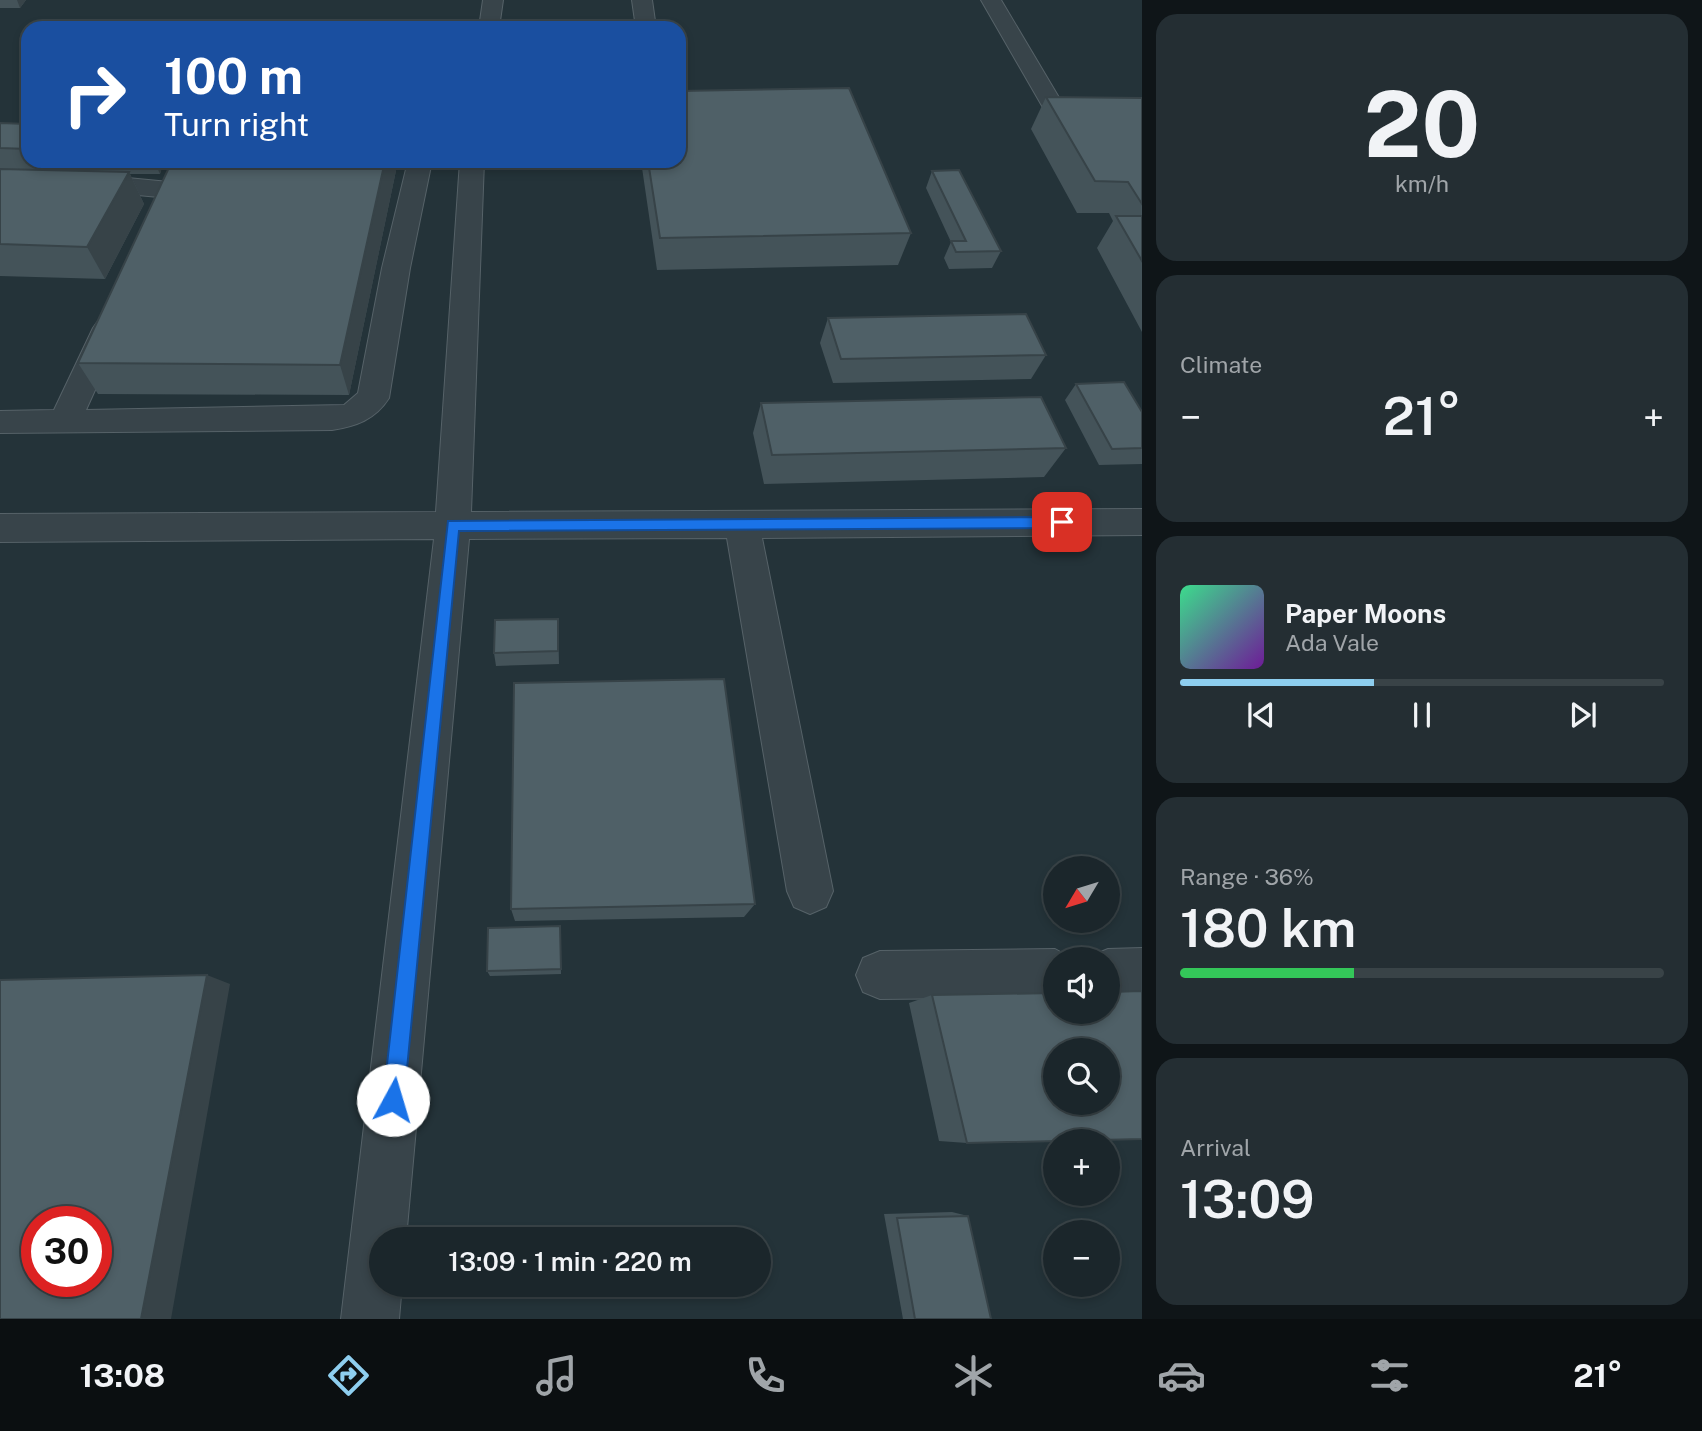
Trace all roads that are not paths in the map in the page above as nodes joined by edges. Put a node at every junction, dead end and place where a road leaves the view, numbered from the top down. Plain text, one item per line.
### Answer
1 (494, 0) edge
2 (642, 0) edge
3 (991, 0) edge
4 (490, 21) edge
5 (645, 21) edge
6 (1053, 106) edge
7 (418, 168) edge
8 (472, 168) edge
9 (0, 181) edge
10 (169, 192) edge
11 (120, 300) edge
12 (0, 422) edge
13 (65, 422) junction
14 (1142, 522) edge
15 (742, 524) junction
16 (453, 525) junction
17 (0, 527) edge
18 (810, 891) dead end
19 (1142, 972) edge
20 (1043, 973) edge
21 (1120, 973) edge
22 (880, 975) dead end
23 (370, 1319) edge

1 - 4 street
2 - 5 street
3 - 6 street
7 - 13 street
8 - 16 street
9 - 10 street
11 - 13 street
12 - 13 street
14 - 15 street
15 - 16 street
15 - 18 street
16 - 17 street
16 - 23 street
19 - 21 street
20 - 22 street

